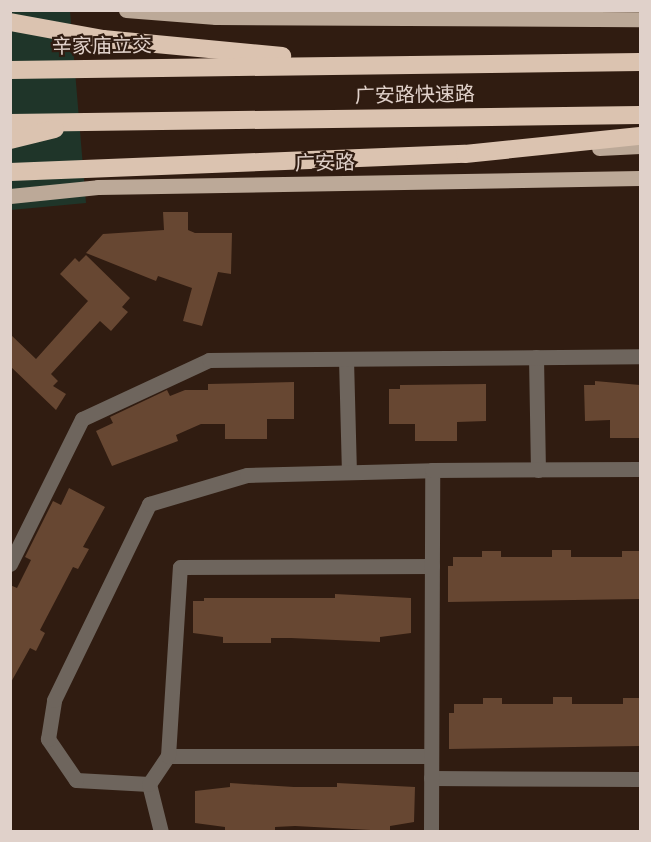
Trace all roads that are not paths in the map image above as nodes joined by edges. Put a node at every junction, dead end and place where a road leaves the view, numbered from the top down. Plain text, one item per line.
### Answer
1 (126, 10) edge
2 (450, 15) edge
3 (640, 19) edge
4 (10, 22) edge
5 (635, 62) edge
6 (374, 65) junction
7 (195, 67) joint
8 (10, 70) edge
9 (640, 115) edge
10 (95, 120) junction
11 (10, 123) edge
12 (640, 136) edge
13 (10, 140) edge
14 (640, 146) edge
15 (465, 154) junction
16 (10, 172) edge
17 (640, 178) edge
18 (10, 196) edge
19 (640, 356) edge
20 (536, 357) junction
21 (346, 358) junction
22 (640, 469) edge
23 (432, 470) junction
24 (538, 470) junction
25 (349, 472) junction
26 (10, 564) edge
27 (432, 566) junction
28 (168, 756) junction
29 (431, 756) junction
30 (431, 778) junction
31 (640, 779) edge
32 (149, 784) junction
33 (161, 831) edge
34 (431, 831) edge

1 - 2 main road
2 - 3 main road
4 - 6 highway
5 - 6 highway, 广安路快速路
6 - 7 highway, 广安路快速路
7 - 8 highway, 辛家庙立交
9 - 10 highway, 广安路快速路
10 - 11 highway
10 - 13 highway
12 - 15 highway
14 - 15 main road
15 - 16 highway
17 - 18 main road, 广安路
19 - 20 street
20 - 21 street
20 - 24 street
21 - 25 street
21 - 26 street
22 - 24 street
23 - 24 street
23 - 25 street
23 - 27 street
25 - 32 street
27 - 28 street
27 - 29 street
28 - 29 street
28 - 32 street
29 - 30 street
30 - 31 street
30 - 34 street
32 - 33 street

